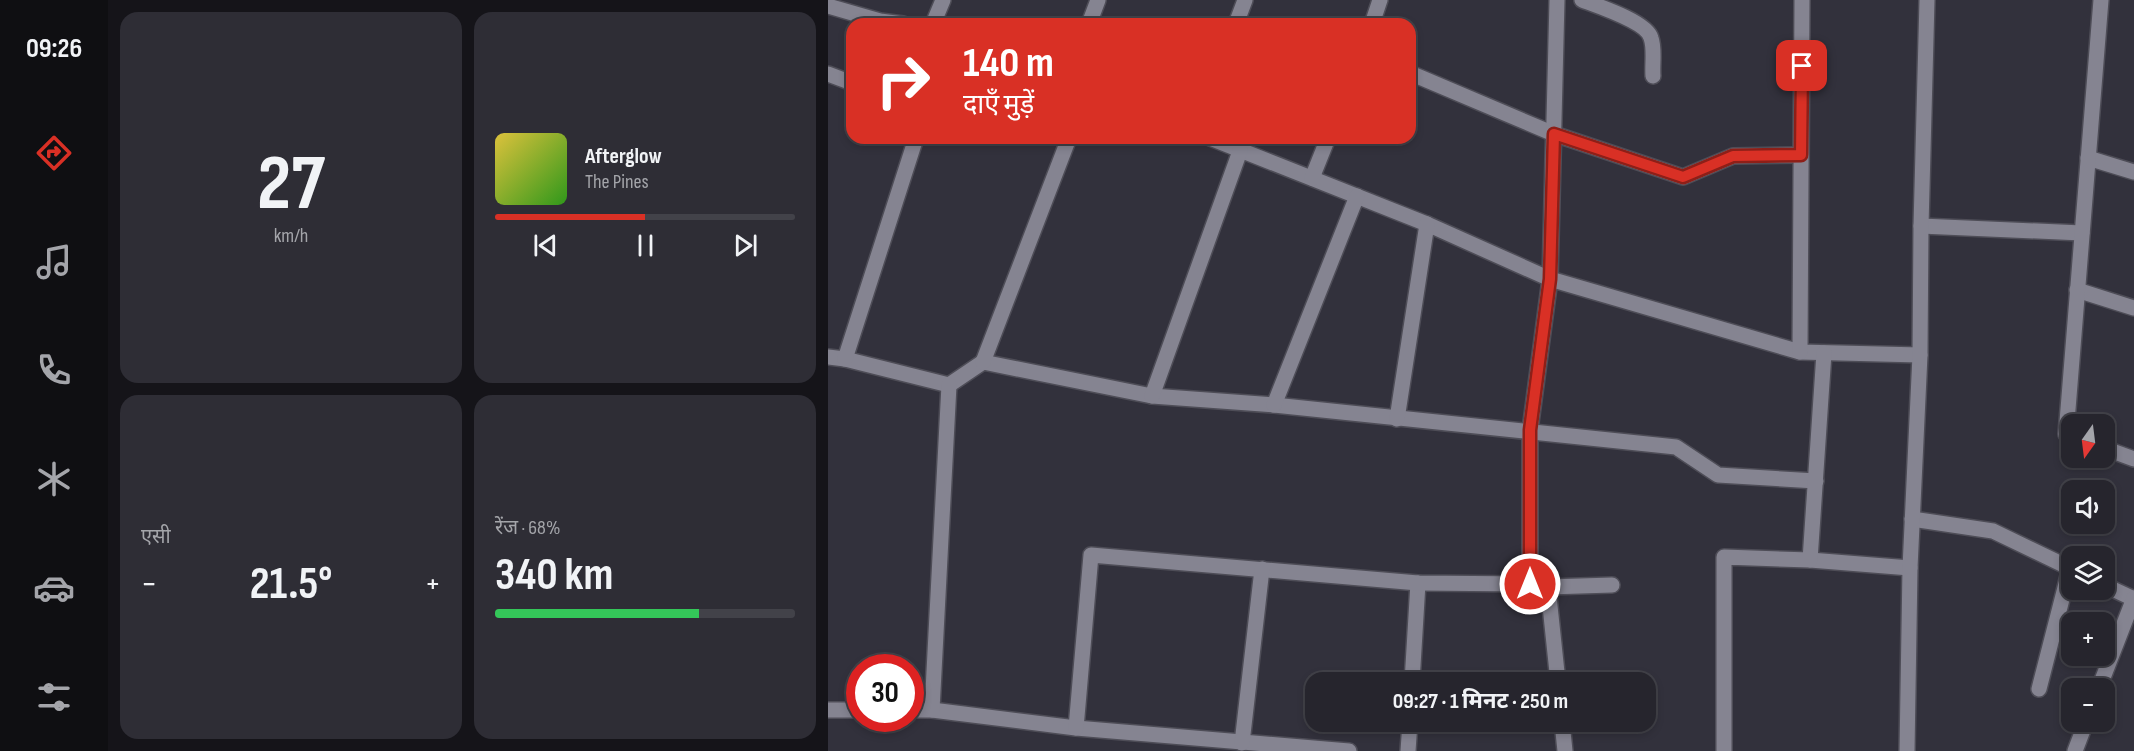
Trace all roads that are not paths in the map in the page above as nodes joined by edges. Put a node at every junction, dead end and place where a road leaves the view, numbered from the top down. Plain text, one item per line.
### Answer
1 (943, 0) edge
2 (1098, 0) edge
3 (1245, 0) edge
4 (1380, 0) edge
5 (1557, 0) edge
6 (1582, 0) edge
7 (1802, 0) edge
8 (1927, 0) edge
9 (2101, 0) edge
10 (828, 6) edge
11 (867, 18) edge
12 (936, 18) edge
13 (1091, 18) edge
14 (1238, 18) edge
15 (1374, 18) edge
16 (828, 74) edge
17 (1416, 76) edge
18 (1653, 76) dead end
19 (846, 80) edge
20 (1554, 134) junction
21 (914, 144) edge
22 (1067, 144) edge
23 (1224, 144) edge
24 (1326, 144) edge
25 (1240, 151) junction
26 (1801, 155) junction
27 (2088, 158) junction
28 (2134, 172) edge
29 (1312, 178) junction
30 (1357, 196) junction
31 (1427, 224) junction
32 (1921, 226) junction
33 (2082, 233) junction
34 (1550, 279) junction
35 (2077, 290) junction
36 (2134, 308) edge
37 (1800, 352) junction
38 (1824, 353) junction
39 (1920, 355) junction
40 (828, 357) edge
41 (845, 359) junction
42 (982, 362) junction
43 (949, 384) junction
44 (1152, 396) junction
45 (1274, 405) junction
46 (2068, 414) edge
47 (1397, 419) junction
48 (1530, 430) junction
49 (2115, 452) edge
50 (2134, 459) edge
51 (1815, 482) junction
52 (1912, 519) junction
53 (1810, 560) junction
54 (2061, 563) edge
55 (1910, 568) junction
56 (1262, 569) junction
57 (1418, 583) junction
58 (1530, 584) junction
59 (1612, 585) dead end
60 (1548, 586) junction
61 (2115, 590) edge
62 (2134, 599) edge
63 (2063, 600) edge
64 (1413, 672) edge
65 (1557, 672) edge
66 (2103, 678) edge
67 (2040, 689) dead end
68 (828, 710) edge
69 (846, 710) edge
70 (924, 710) edge
71 (932, 710) junction
72 (1076, 728) junction
73 (1409, 732) edge
74 (1563, 732) edge
75 (2082, 732) edge
76 (1242, 742) junction
77 (1349, 751) edge
78 (1408, 751) edge
79 (1565, 751) edge
80 (1724, 751) edge
81 (1907, 751) edge
82 (2074, 751) edge

1 - 12 street
2 - 13 street
3 - 14 street
4 - 15 street
5 - 20 street
6 - 18 street
7 - 26 street
8 - 32 street
9 - 27 street
10 - 11 street
16 - 19 street
17 - 20 street
20 - 26 street
20 - 34 street
21 - 41 street
22 - 42 street
23 - 25 street
24 - 29 street
25 - 29 street
25 - 44 street
26 - 37 street
27 - 28 street
27 - 33 street
29 - 30 street
30 - 31 street
30 - 45 street
31 - 34 street
31 - 47 street
32 - 33 street
32 - 39 street
33 - 35 street
34 - 37 street
34 - 48 street
35 - 36 street
35 - 46 street
37 - 38 street
38 - 39 street
38 - 51 street
39 - 52 street
40 - 41 street
41 - 43 street
42 - 43 street
42 - 44 street
43 - 71 street
44 - 45 street
45 - 47 street
47 - 48 street
48 - 51 street
48 - 58 street
49 - 50 street
51 - 53 street
52 - 54 street
52 - 55 street
53 - 55 street
53 - 80 street
55 - 81 street
56 - 57 street
56 - 72 street
56 - 76 street
57 - 58 street
57 - 64 street
58 - 60 street
59 - 60 street
60 - 65 street
61 - 62 street
62 - 66 street
63 - 67 street
68 - 69 street
70 - 71 street
71 - 72 street
72 - 76 street
73 - 78 street
74 - 79 street
75 - 82 street
76 - 77 street

